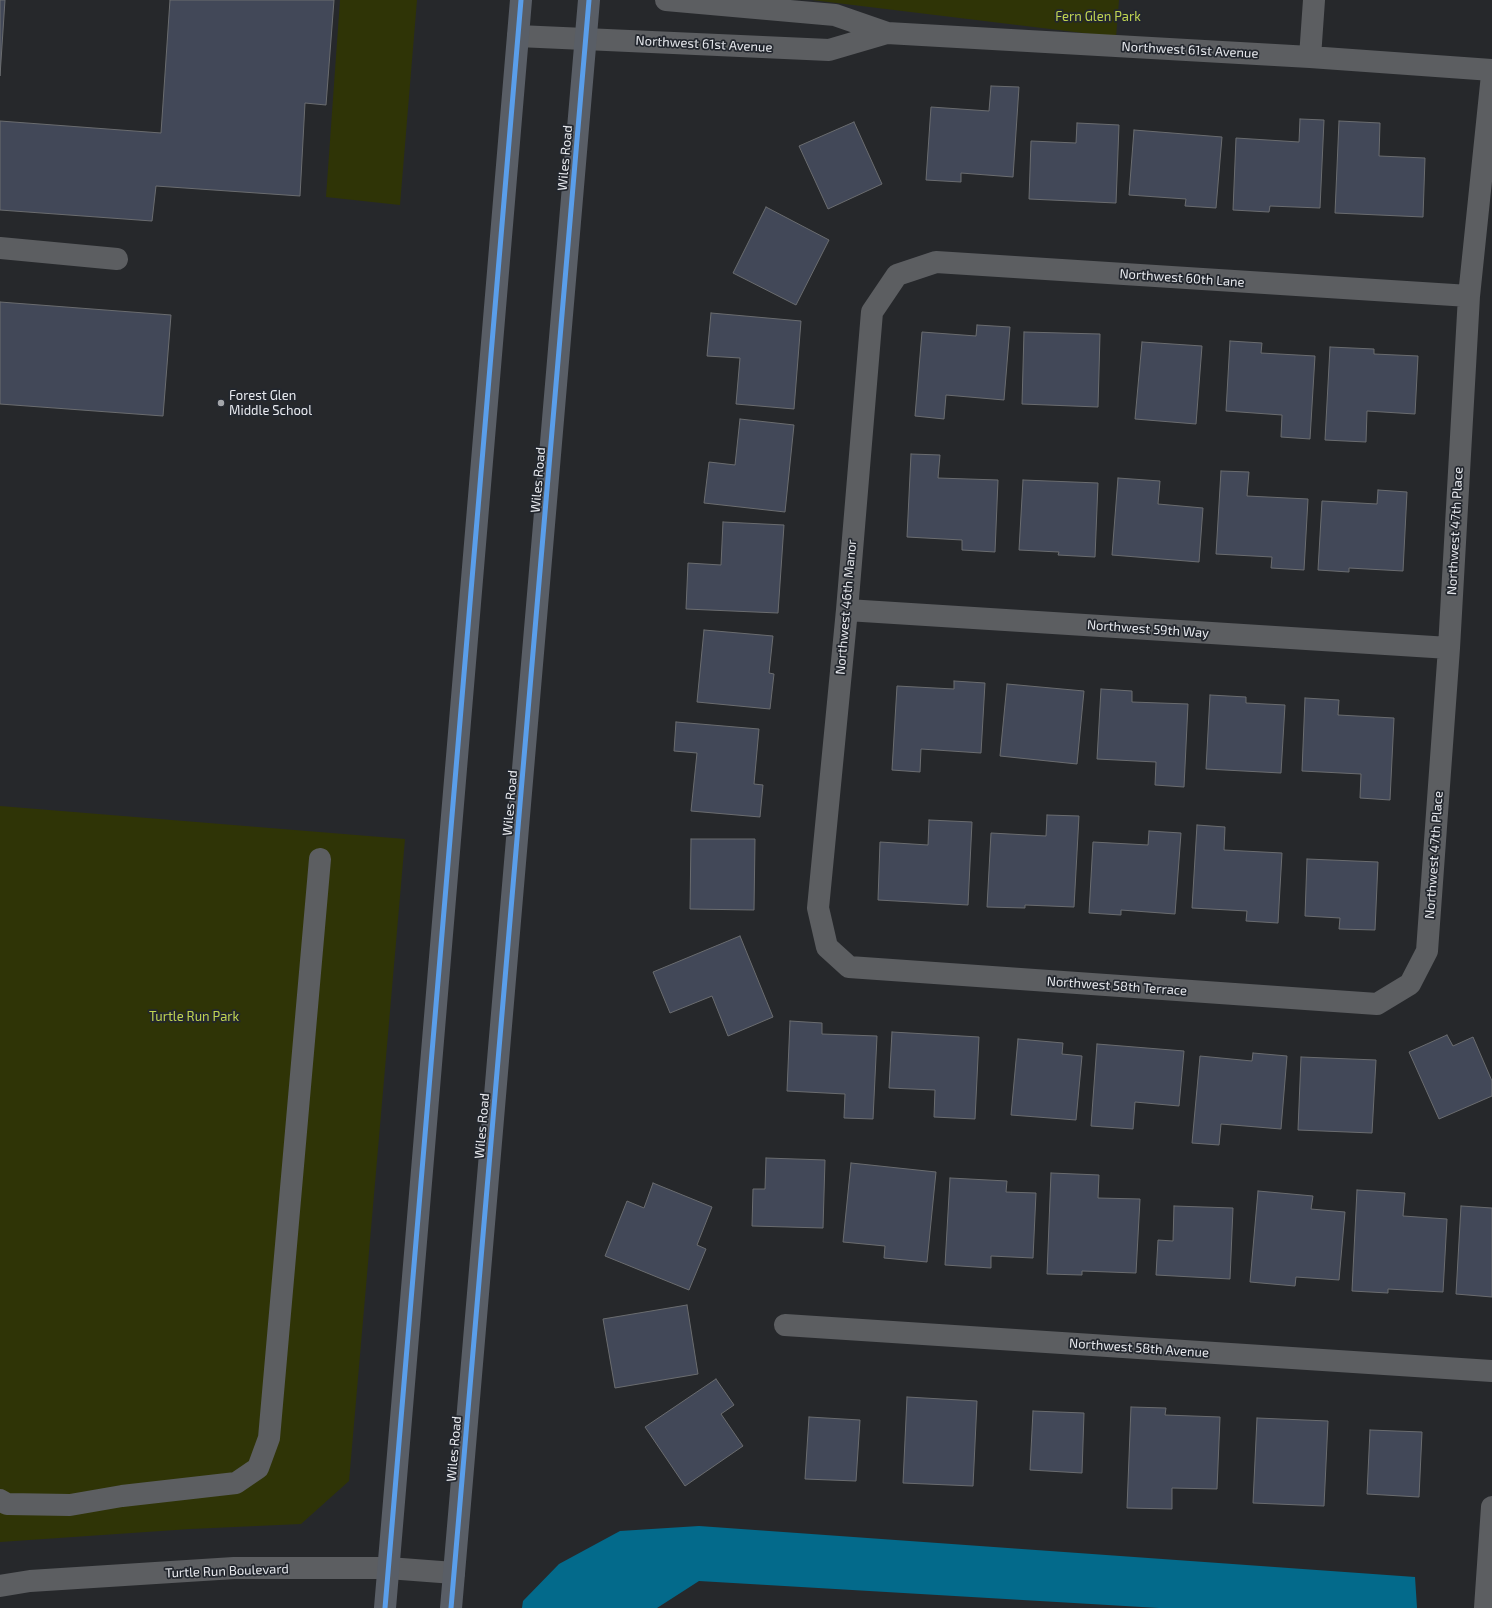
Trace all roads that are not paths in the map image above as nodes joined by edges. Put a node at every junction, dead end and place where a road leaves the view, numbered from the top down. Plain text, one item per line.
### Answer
1 (521, 0) edge
2 (589, 0) edge
3 (666, 0) edge
4 (1314, 0) edge
5 (887, 33) junction
6 (518, 36) junction
7 (585, 39) junction
8 (1310, 57) junction
9 (1492, 70) edge
10 (1492, 75) edge
11 (0, 248) edge
12 (116, 259) dead end
13 (897, 275) joint
14 (1469, 296) junction
15 (847, 610) junction
16 (1449, 648) junction
17 (320, 859) dead end
18 (827, 947) joint
19 (1410, 984) joint
20 (785, 1325) dead end
21 (1492, 1371) edge
22 (0, 1500) edge
23 (1492, 1507) edge
24 (388, 1568) junction
25 (454, 1573) junction
26 (0, 1586) edge
27 (385, 1608) edge
28 (452, 1608) edge
29 (1485, 1608) edge

1 - 6 main road
2 - 7 main road, Wiles Road
3 - 5 street, Northwest 61st Avenue
4 - 8 street
5 - 7 street, Northwest 61st Avenue
5 - 8 street, Northwest 61st Avenue
6 - 7 street, Northwest 61st Avenue
6 - 24 main road
7 - 25 main road, Wiles Road
8 - 9 street, Northwest 61st Avenue
10 - 14 street, Northwest 47th Place
11 - 12 street
13 - 14 street, Northwest 60th Lane
13 - 15 street, Northwest 46th Manor
14 - 16 street, Northwest 47th Place
15 - 16 street, Northwest 59th Way
15 - 18 street, Northwest 46th Manor
16 - 19 street, Northwest 47th Place
17 - 22 street
18 - 19 street, Northwest 58th Terrace
20 - 21 street, Northwest 58th Avenue
23 - 29 street
24 - 25 street, Turtle Run Boulevard
24 - 26 street, Turtle Run Boulevard
24 - 27 main road
25 - 28 main road, Wiles Road

